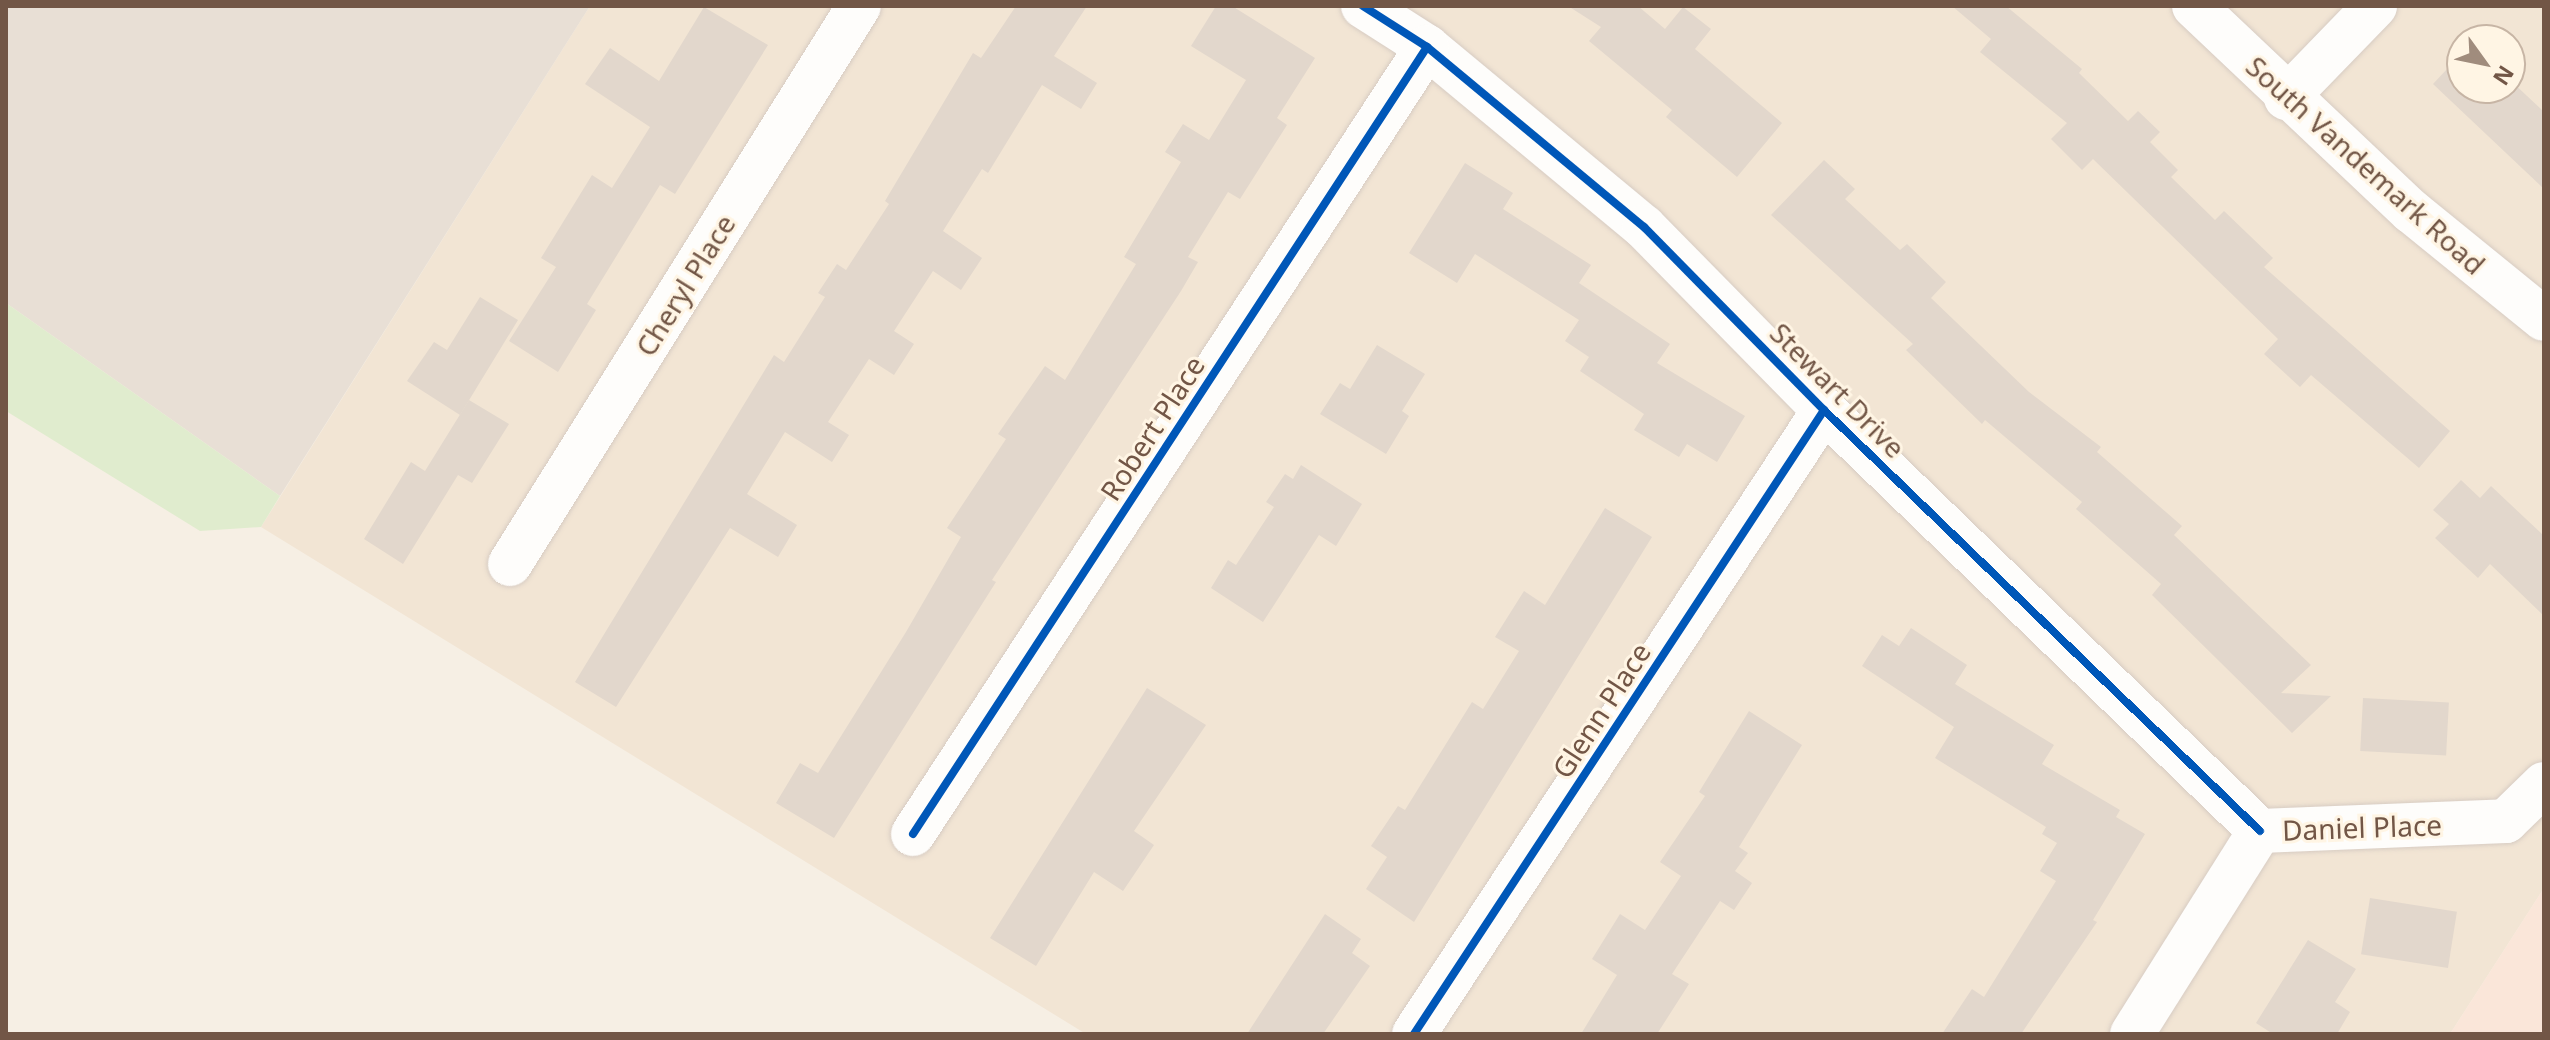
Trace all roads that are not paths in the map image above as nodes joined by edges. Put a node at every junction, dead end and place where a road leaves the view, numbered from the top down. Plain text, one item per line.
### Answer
1 (859, 6) edge
2 (1363, 6) edge
3 (2194, 6) edge
4 (2375, 6) edge
5 (1427, 47) junction
6 (2286, 98) junction
7 (2544, 319) edge
8 (1824, 410) junction
9 (510, 564) dead end
10 (2544, 784) edge
11 (2260, 831) junction
12 (913, 834) dead end
13 (1414, 1034) edge
14 (2132, 1034) edge

1 - 9 street, Cheryl Place
2 - 5 street, Stewart Drive
3 - 6 street, South Vandemark Road
4 - 6 street
5 - 8 street, Stewart Drive
5 - 12 street, Robert Place
6 - 7 street, South Vandemark Road
8 - 11 street, Stewart Drive
8 - 13 street, Glenn Place
10 - 11 street, Daniel Place
11 - 14 street, Daniel Place

